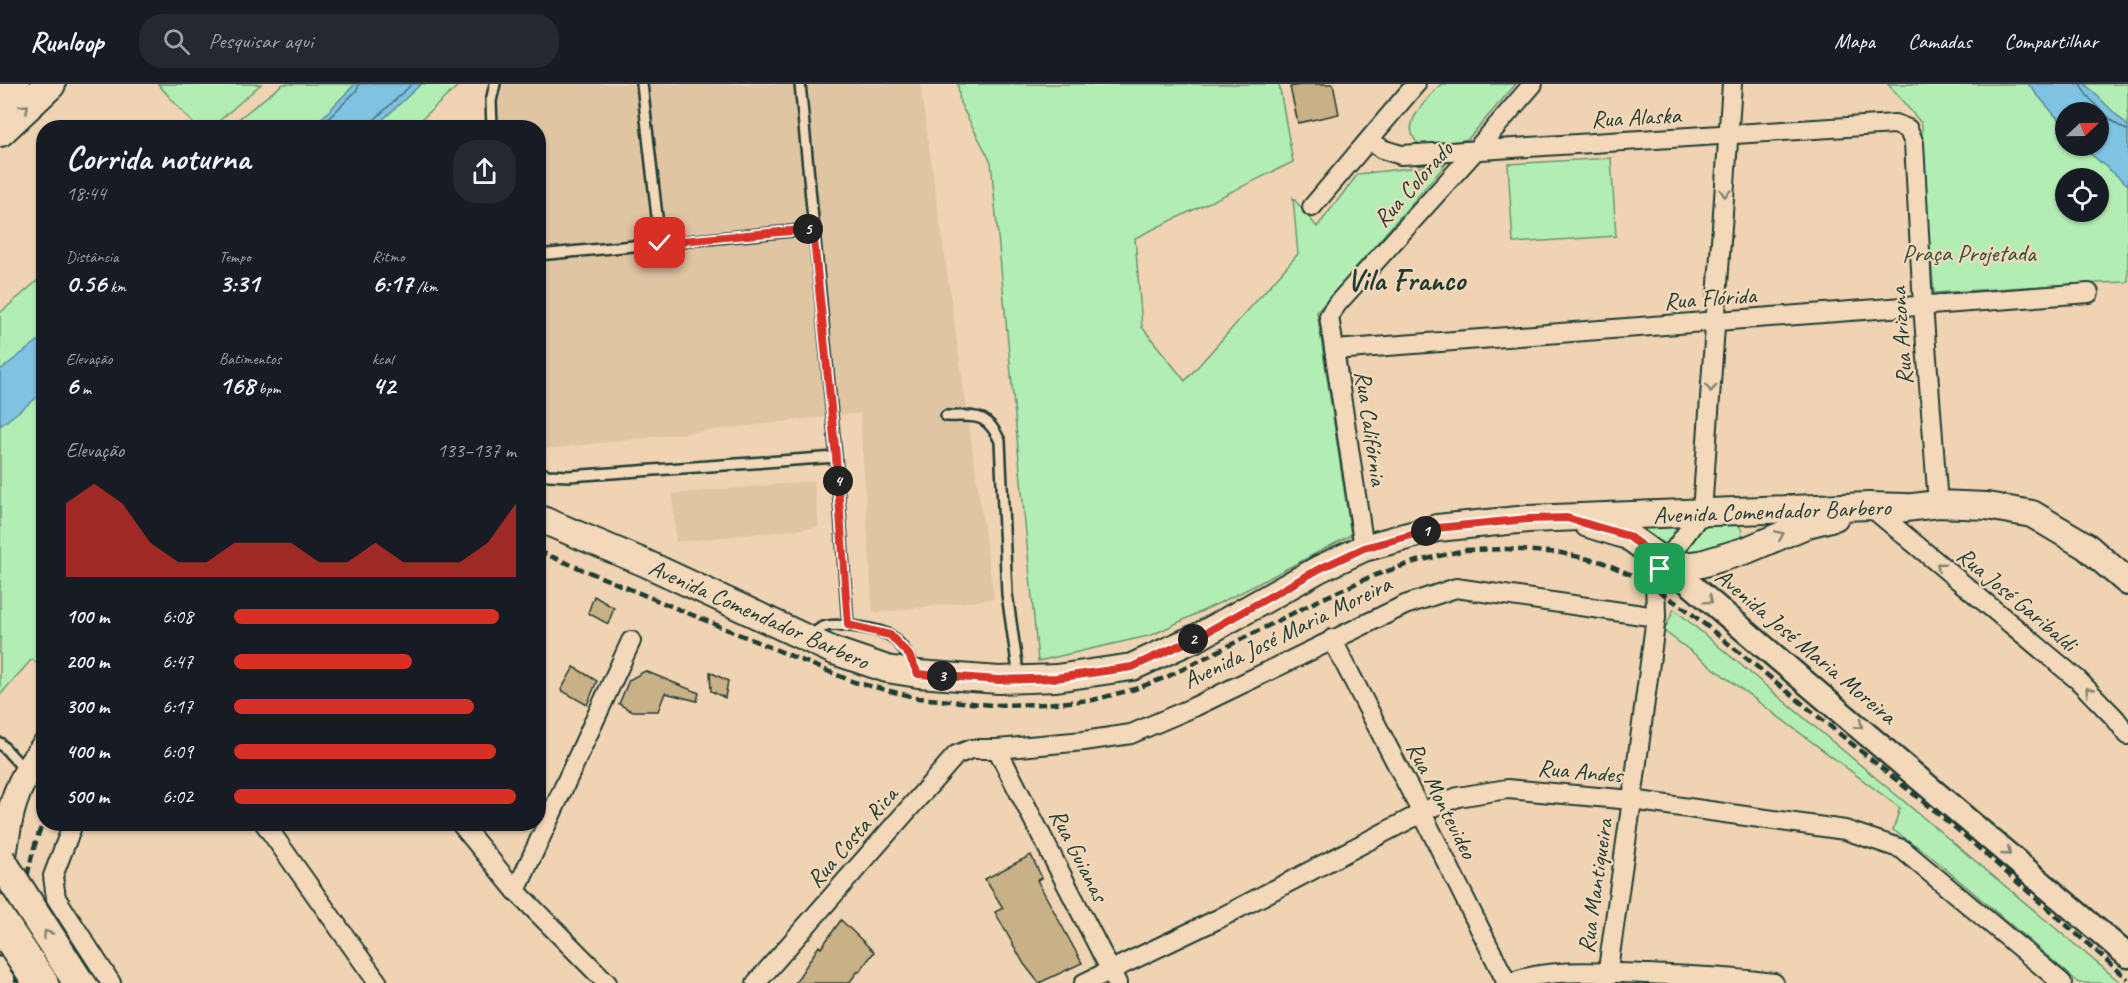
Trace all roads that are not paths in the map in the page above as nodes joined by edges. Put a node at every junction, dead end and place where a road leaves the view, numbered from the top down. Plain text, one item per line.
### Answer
1 (14, 84) edge
2 (50, 84) edge
3 (495, 84) edge
4 (642, 84) edge
5 (800, 84) edge
6 (1416, 84) edge
7 (1533, 84) edge
8 (1732, 84) edge
9 (0, 97) edge
10 (492, 120) edge
11 (1908, 129) joint
12 (0, 131) edge
13 (1729, 135) junction
14 (1369, 140) junction
15 (1476, 150) junction
16 (1312, 207) dead end
17 (813, 229) junction
18 (660, 243) junction
19 (546, 254) edge
20 (2089, 293) dead end
21 (1923, 305) junction
22 (1329, 316) joint
23 (1716, 321) junction
24 (1335, 350) junction
25 (946, 416) dead end
26 (836, 457) junction
27 (546, 474) edge
28 (1938, 504) junction
29 (1873, 509) junction
30 (1702, 512) junction
31 (1734, 512) junction
32 (1567, 518) junction
33 (546, 521) edge
34 (1364, 548) junction
35 (1739, 552) junction
36 (1664, 562) junction
37 (2128, 582) edge
38 (1656, 617) junction
39 (848, 625) junction
40 (1332, 639) junction
41 (809, 640) junction
42 (631, 641) dead end
43 (918, 674) junction
44 (1019, 680) junction
45 (2128, 735) edge
46 (0, 743) edge
47 (997, 749) junction
48 (36, 758) edge
49 (26, 772) junction
50 (1632, 800) junction
51 (1422, 813) junction
52 (546, 826) edge
53 (69, 831) edge
54 (270, 831) edge
55 (467, 831) edge
56 (544, 831) edge
57 (0, 860) edge
58 (0, 880) edge
59 (516, 891) junction
60 (0, 922) edge
61 (2128, 956) edge
62 (0, 974) edge
63 (1113, 976) edge
64 (1606, 978) edge
65 (6, 983) edge
66 (41, 983) edge
67 (79, 983) edge
68 (111, 983) edge
69 (378, 983) edge
70 (607, 983) edge
71 (756, 983) edge
72 (1084, 983) edge
73 (1509, 983) edge
74 (1774, 983) edge
75 (2062, 983) edge

1 - 9 highway
12 -> 2 highway
3 - 10 lane
4 - 18 lane
5 - 17 lane
6 - 14 street
7 - 15 street, Rua Colorado
8 - 13 street
11 - 13 street, Rua Alaska
11 - 21 street, Rua Arizona
13 - 15 street, Rua Alaska
13 -> 23 street
14 - 15 street, Rua Alaska
14 - 16 street
15 - 22 street, Rua Colorado
17 - 18 lane
17 - 26 lane
18 - 19 lane
20 - 21 street, Rua Flórida
21 - 23 street, Rua Flórida
21 - 28 street, Rua Arizona
22 - 24 street, Rua Califórnia
23 - 24 street, Rua Flórida
23 -> 30 street
24 - 34 street, Rua Califórnia
25 - 44 lane
26 - 27 lane
26 - 39 lane
28 - 29 main road, Avenida Comendador Barbero
28 - 37 main road, Avenida Comendador Barbero
29 - 31 main road, Avenida Comendador Barbero
35 -> 29 main road, Avenida Comendador Barbero
45 -> 29 street, Rua José Garibaldi
30 - 31 main road, Avenida Comendador Barbero
30 - 32 main road, Avenida Comendador Barbero
30 - 36 street
31 - 35 main road
32 - 34 main road, Avenida Comendador Barbero
32 - 36 main road, Avenida Comendador Barbero
33 - 41 main road, Avenida Comendador Barbero
34 - 44 main road, Avenida Comendador Barbero
35 - 36 main road, Avenida Comendador Barbero
36 - 38 street
36 -> 61 street, Avenida José Maria Moreira
38 - 40 street, Avenida José Maria Moreira
38 - 50 street, Rua Mantiqueira
39 - 41 lane
39 - 43 lane
40 - 47 street, Avenida José Maria Moreira
40 - 51 street, Rua Montevideo
41 - 43 main road, Avenida Comendador Barbero
42 - 52 street
43 - 44 main road, Avenida Comendador Barbero
46 - 49 lane
47 - 63 street, Rua Guianas
47 - 71 street, Rua Costa Rica
48 - 49 main road
49 - 58 main road
50 - 51 street, Rua Andes
50 - 64 street, Rua Mantiqueira
50 - 75 street, Rua Andes
51 - 63 street, Rua Andes
51 - 73 street, Rua Montevideo
53 - 68 street
54 - 69 street
55 - 59 street
56 - 59 street
67 -> 57 highway, bridge
59 - 70 street
60 - 66 highway, bridge
62 - 65 highway
63 - 72 street, Rua Andes
64 - 73 street
64 - 74 street

